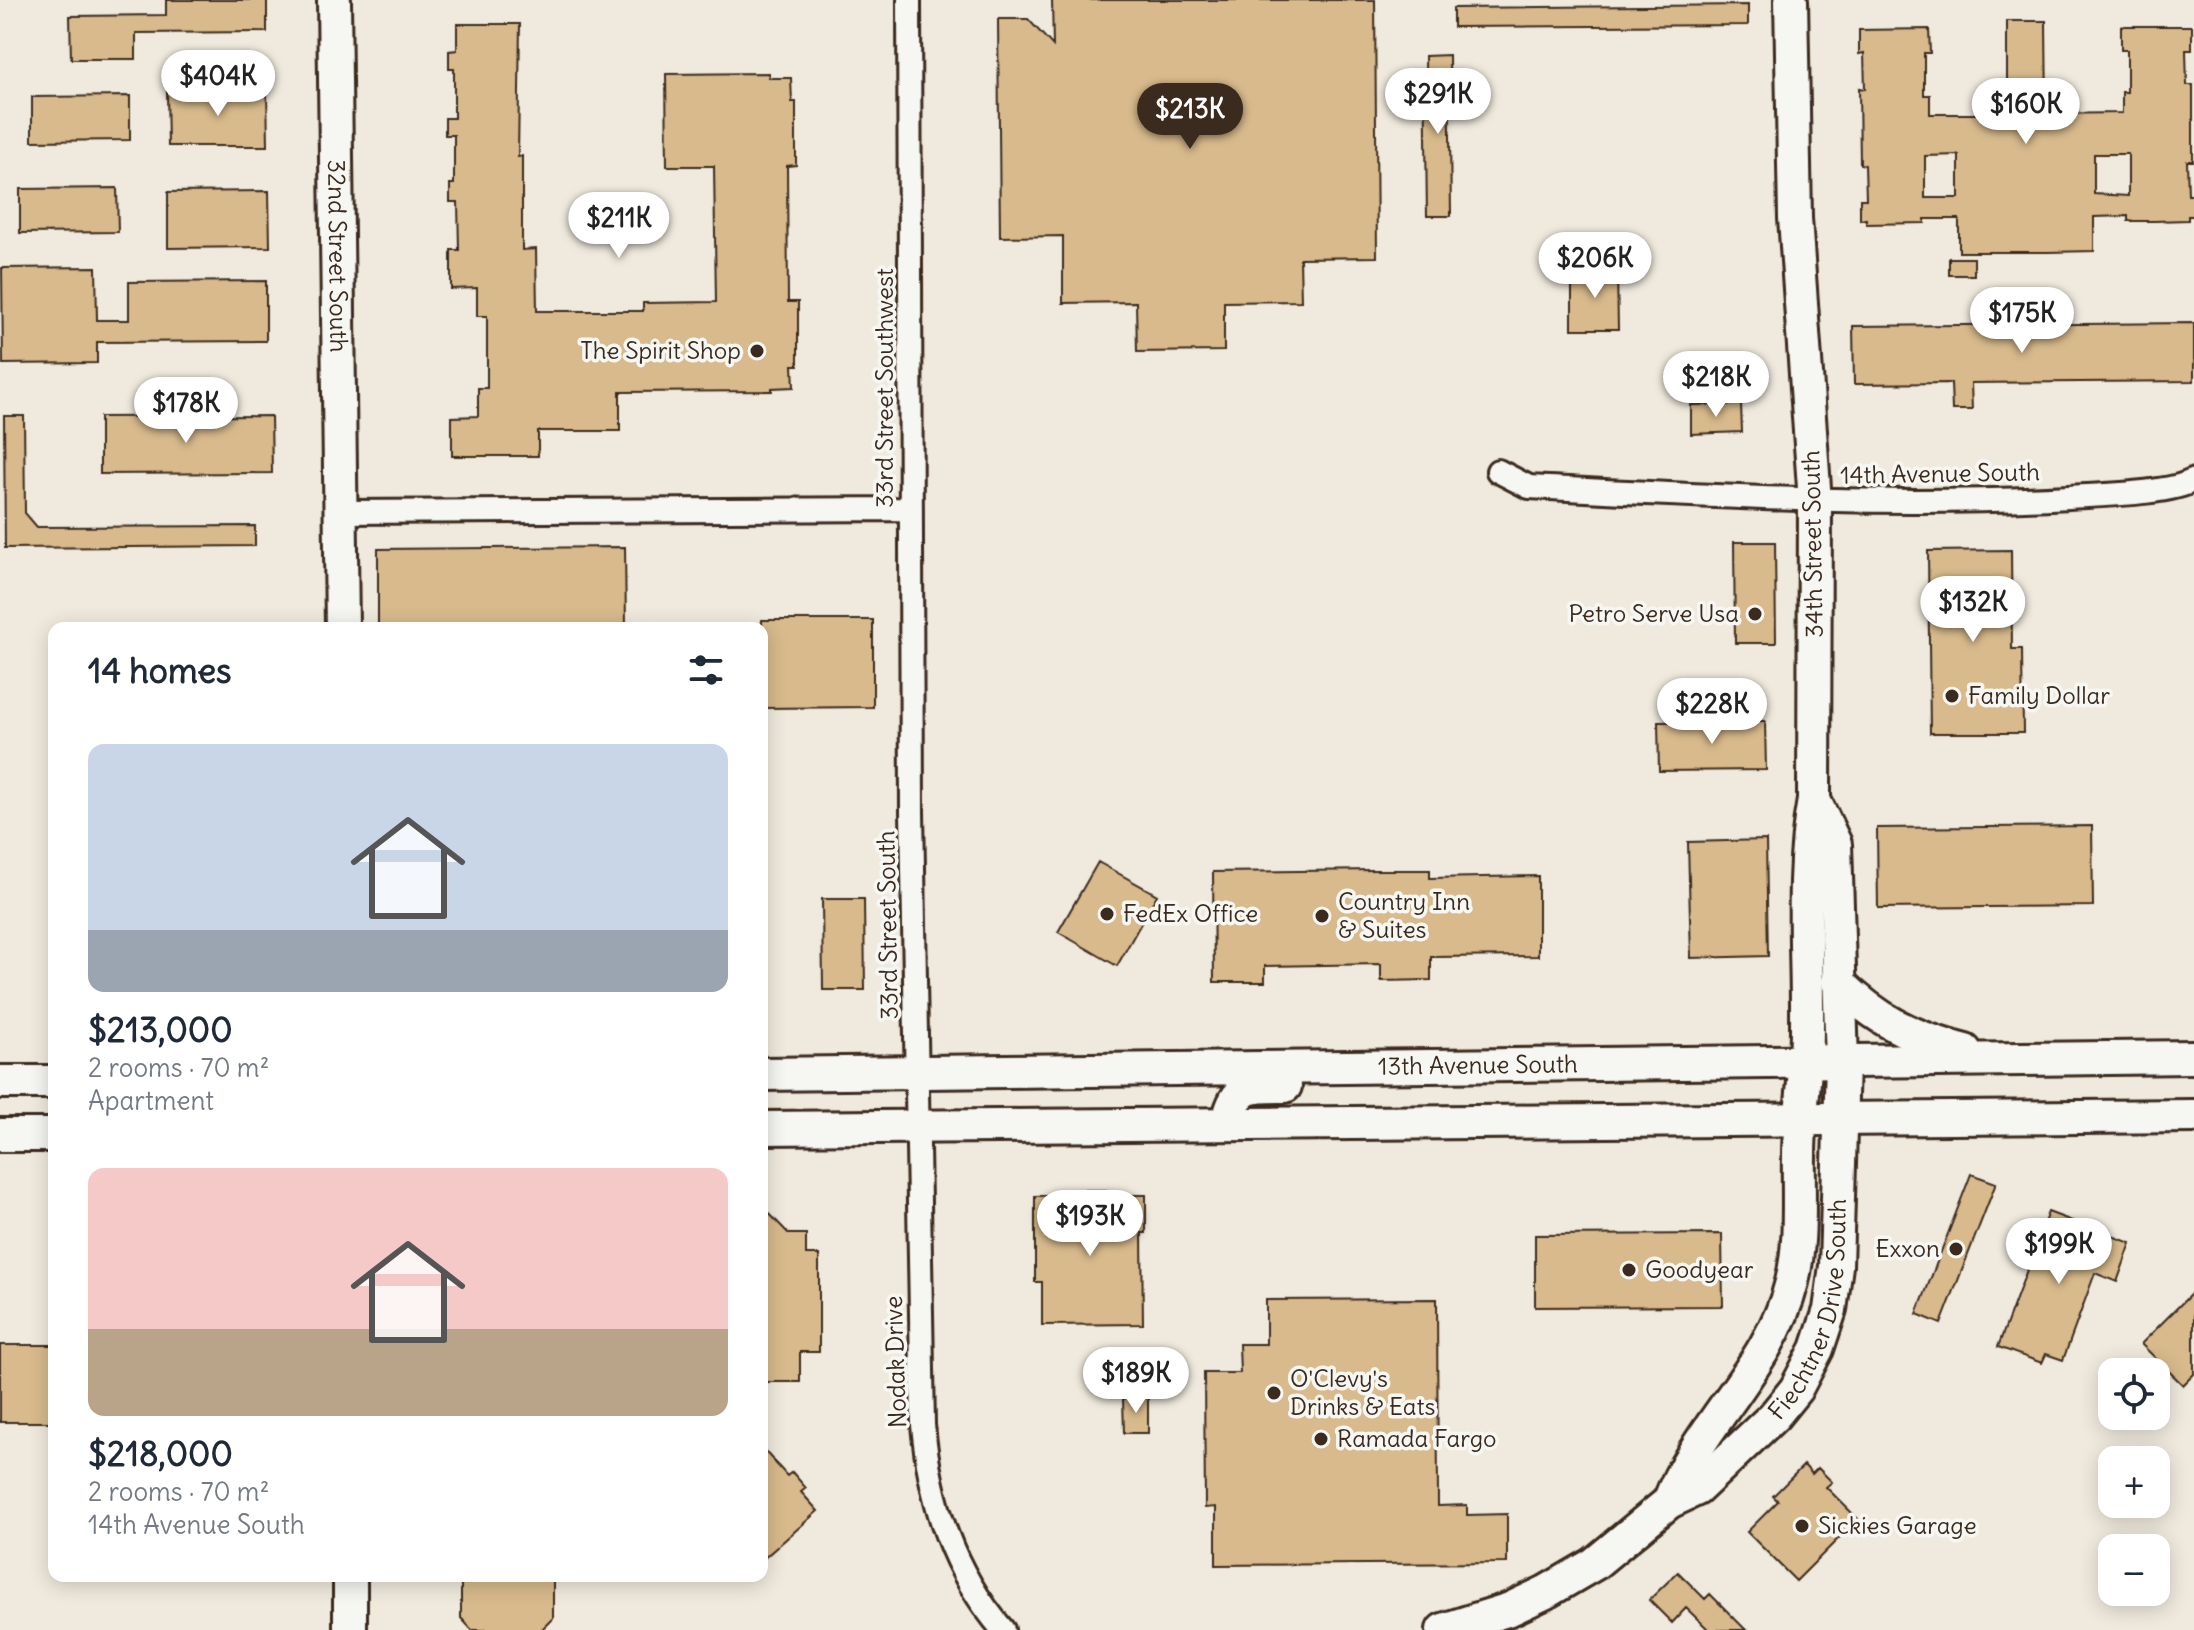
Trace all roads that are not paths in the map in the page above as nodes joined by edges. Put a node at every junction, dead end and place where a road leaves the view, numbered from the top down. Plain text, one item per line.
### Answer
1 (334, 0) edge
2 (909, 0) edge
3 (1791, 0) edge
4 (1498, 471) dead end
5 (2194, 480) edge
6 (1815, 502) junction
7 (910, 509) junction
8 (341, 512) junction
9 (342, 622) edge
10 (912, 776) joint
11 (1814, 800) junction
12 (1838, 982) junction
13 (2194, 1057) edge
14 (1999, 1060) junction
15 (1805, 1062) junction
16 (1842, 1062) junction
17 (1434, 1066) junction
18 (915, 1072) junction
19 (768, 1074) edge
20 (0, 1082) edge
21 (48, 1082) edge
22 (2194, 1116) edge
23 (1801, 1119) junction
24 (1841, 1119) junction
25 (1228, 1121) junction
26 (916, 1126) junction
27 (768, 1128) edge
28 (0, 1135) edge
29 (48, 1135) edge
30 (1669, 1502) junction
31 (350, 1582) edge
32 (350, 1630) edge
33 (1003, 1630) edge
34 (1443, 1630) edge

1 - 8 main road, 32nd Street South
2 - 7 street, 33rd Street Southwest
3 - 6 main road, 34th Street South
4 - 6 street, 14th Avenue South
5 - 6 street, 14th Avenue South
6 - 11 main road, 34th Street South
7 - 8 street
7 - 10 street, 33rd Street Southwest
8 - 9 main road, 32nd Street South
10 - 18 street, 33rd Street South
11 - 12 main road, 34th Street South
11 - 15 main road, 34th Street South
12 - 14 main road
12 - 16 main road, 34th Street South
13 - 14 main road, 13th Avenue South
14 - 16 main road, 13th Avenue South
15 - 16 main road, 13th Avenue South
15 - 17 main road, 13th Avenue South
15 - 23 main road, Fiechtner Drive South
16 - 24 main road, Fiechtner Drive South
17 - 18 main road, 13th Avenue South
17 - 25 main road
18 - 19 main road, 13th Avenue South
18 - 26 street, Nodak Drive
20 - 21 main road
22 - 24 main road
23 - 24 main road
23 - 25 main road
23 - 30 main road, Fiechtner Drive South
24 - 30 main road, Fiechtner Drive South
25 - 26 main road
26 - 27 main road
26 - 33 street, Nodak Drive
28 - 29 main road
30 - 34 main road, Fiechtner Drive South
31 - 32 main road

